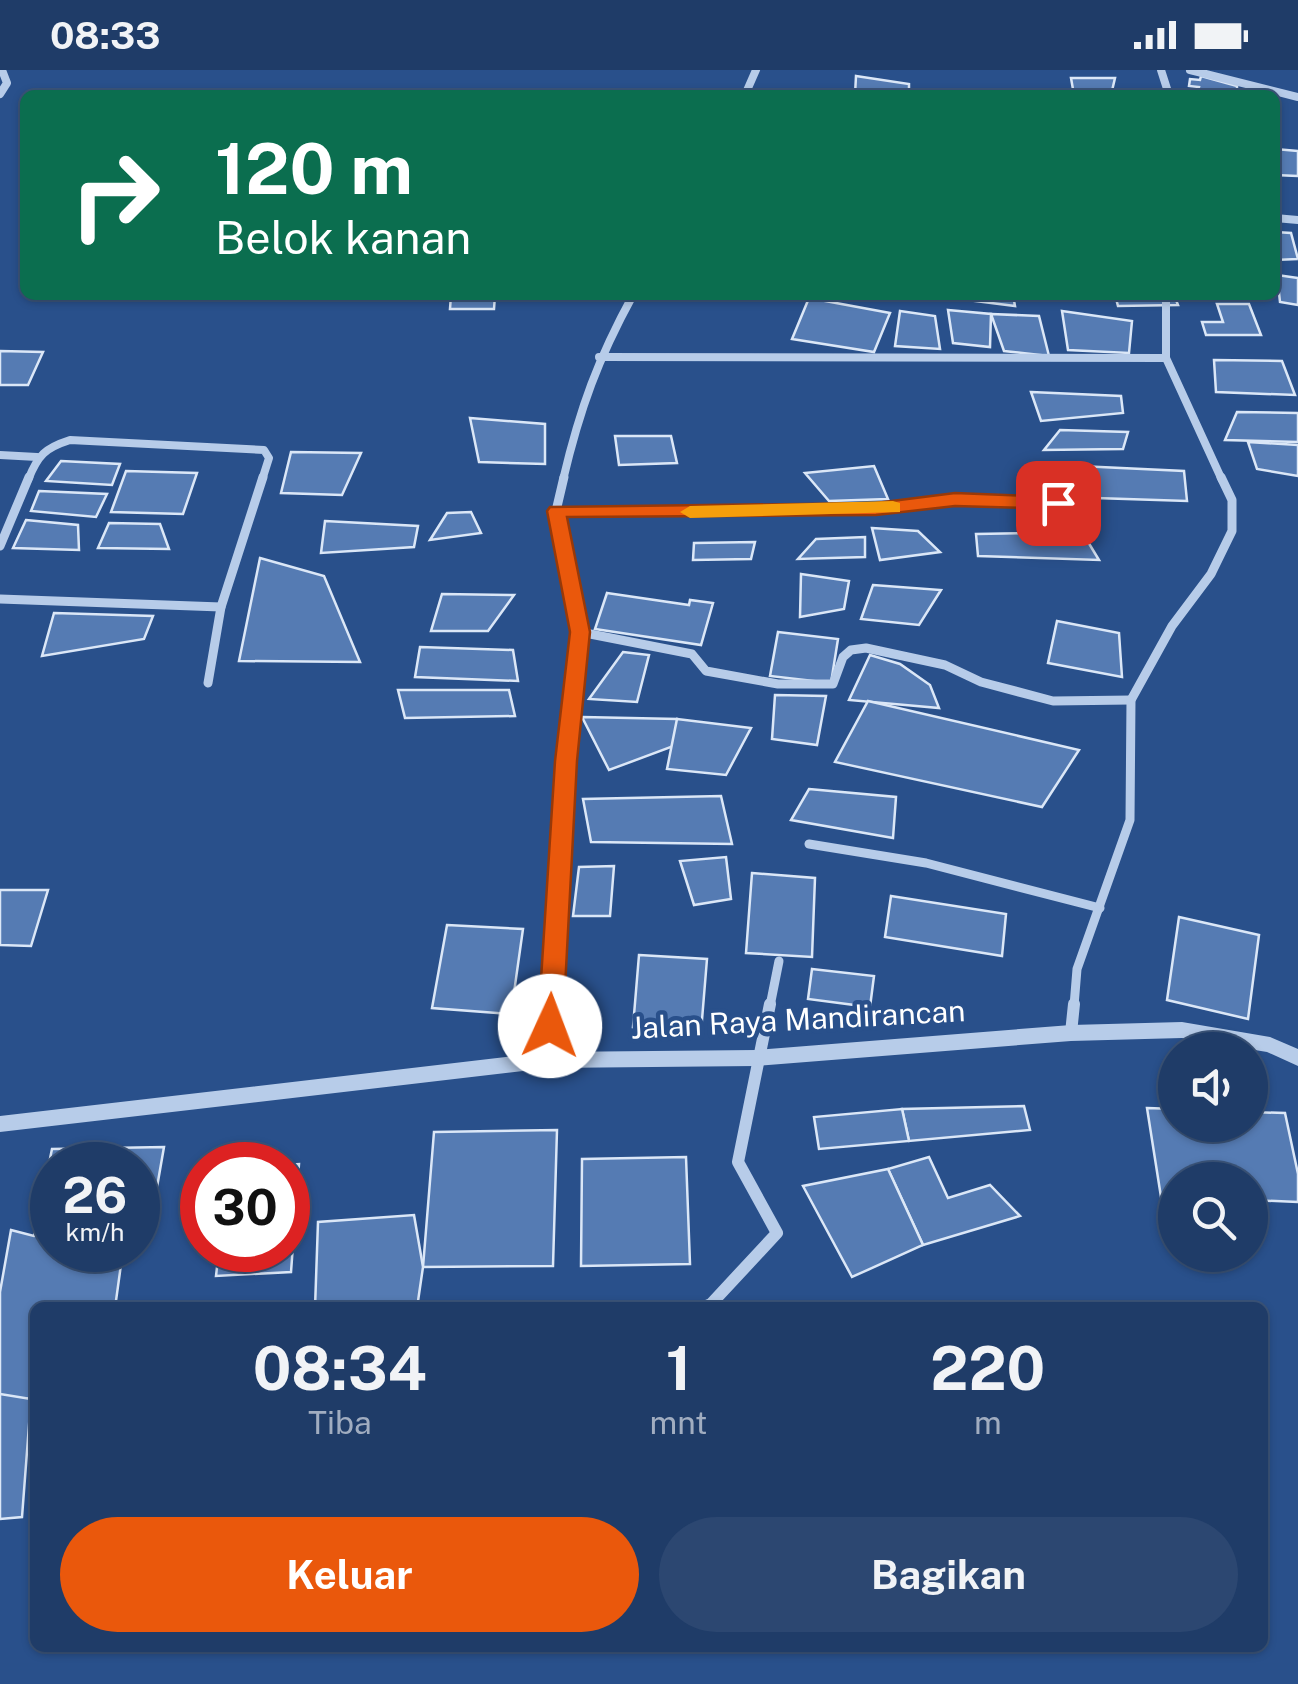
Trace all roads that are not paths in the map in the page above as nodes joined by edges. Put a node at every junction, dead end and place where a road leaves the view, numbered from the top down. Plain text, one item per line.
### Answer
1 (2, 70) edge
2 (1190, 70) edge
3 (1270, 90) edge
4 (0, 94) edge
5 (630, 300) edge
6 (1166, 300) edge
7 (599, 357) junction
8 (1166, 358) junction
9 (0, 456) edge
10 (37, 457) junction
11 (1058, 503) dead end
12 (556, 511) junction
13 (0, 546) edge
14 (0, 599) edge
15 (221, 608) junction
16 (580, 632) junction
17 (208, 683) dead end
18 (1131, 700) junction
19 (809, 844) dead end
20 (1100, 908) junction
21 (778, 961) dead end
22 (1072, 1034) junction
23 (756, 1058) junction
24 (1298, 1058) edge
25 (549, 1060) junction
26 (0, 1124) edge
27 (713, 1302) edge

1 - 4 street
2 - 3 street
5 - 7 street
6 - 8 street
7 - 8 street
7 - 12 street
8 - 18 street
9 - 10 street
10 - 13 street
10 - 15 street
11 - 12 street
12 - 16 street
14 - 15 street
15 - 17 street
16 - 18 street
16 - 25 street
18 - 20 street
19 - 20 street
20 - 22 street
21 - 23 street
22 - 23 street, Jalan Raya Mandirancan
22 - 24 street, Jalan Raya Mandirancan
23 - 25 street, Jalan Raya Mandirancan
23 - 27 street
25 - 26 street, Jalan Raya Mandirancan

